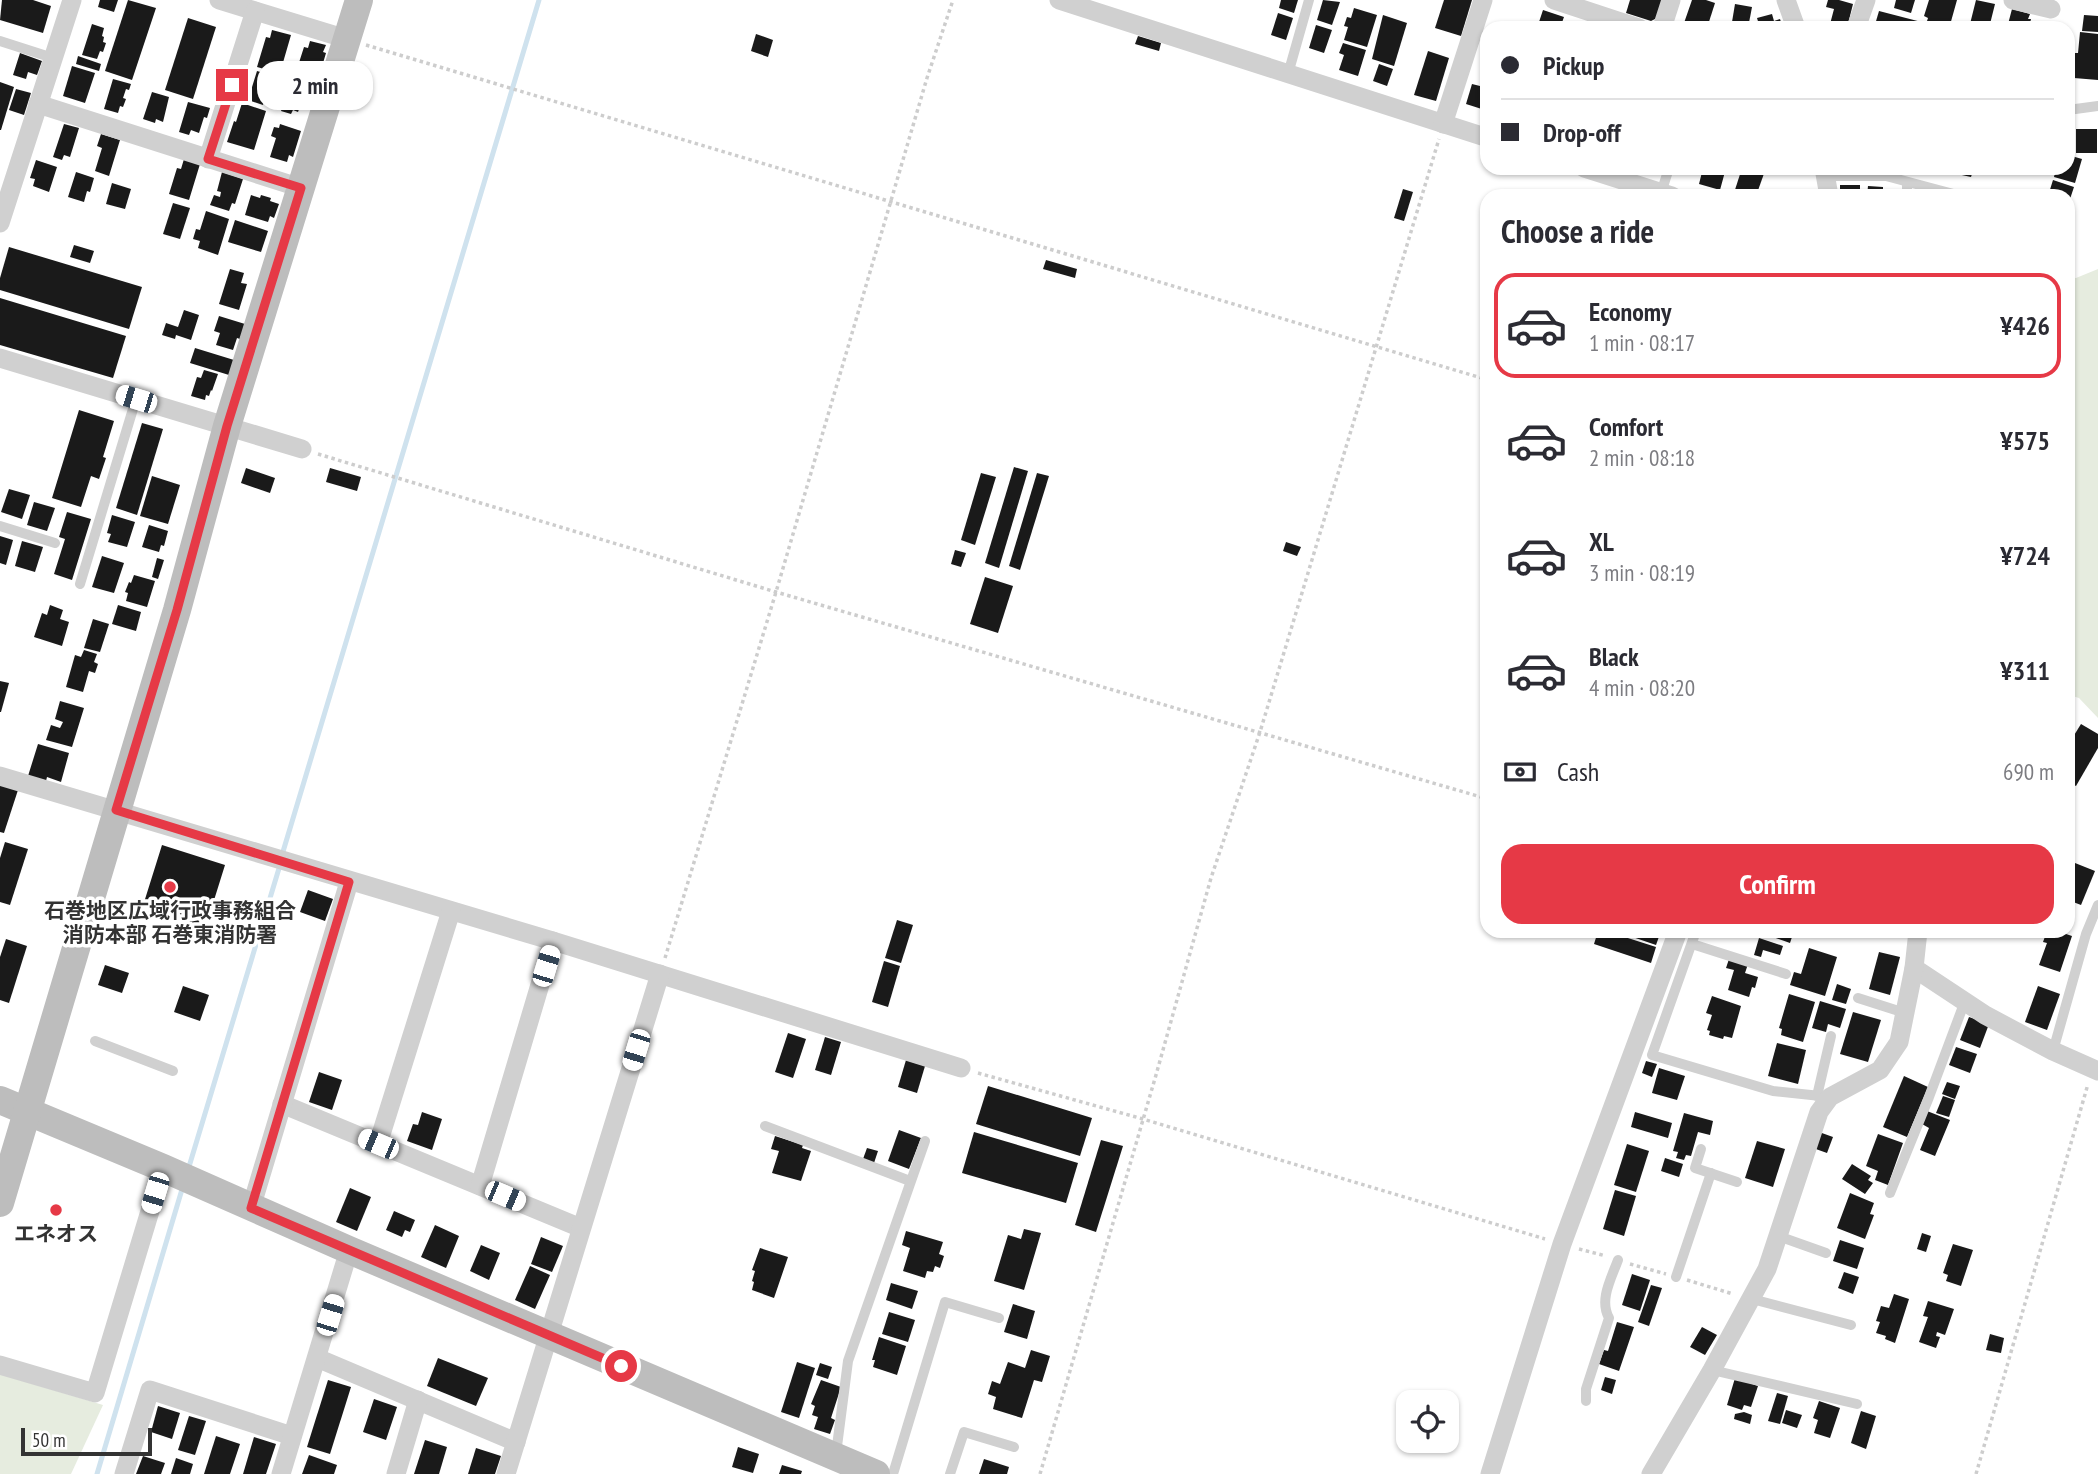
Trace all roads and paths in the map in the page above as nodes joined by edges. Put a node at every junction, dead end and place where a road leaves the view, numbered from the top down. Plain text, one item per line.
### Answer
1 (72, 0) edge
2 (219, 0) edge
3 (359, 0) edge
4 (953, 0) edge
5 (1059, 0) edge
6 (1309, 0) edge
7 (1483, 0) edge
8 (1554, 0) edge
9 (1671, 0) edge
10 (1786, 0) edge
11 (1866, 0) edge
12 (2013, 0) edge
13 (2053, 5) edge
14 (255, 11) junction
15 (1618, 21) edge
16 (1664, 21) edge
17 (1794, 21) edge
18 (1858, 21) edge
19 (347, 39) junction
20 (0, 41) edge
21 (53, 58) junction
22 (1288, 74) junction
23 (38, 104) junction
24 (2098, 106) edge
25 (2075, 109) edge
26 (1443, 124) junction
27 (1480, 136) edge
28 (208, 159) junction
29 (1620, 175) edge
30 (1871, 175) edge
31 (1907, 182) junction
32 (301, 188) junction
33 (1655, 189) edge
34 (1907, 189) edge
35 (1934, 189) edge
36 (891, 200) junction
37 (1, 216) edge
38 (1376, 346) junction
39 (0, 358) edge
40 (1480, 378) edge
41 (136, 399) junction
42 (227, 426) junction
43 (303, 449) joint
44 (0, 526) edge
45 (55, 543) dead end
46 (80, 584) dead end
47 (776, 592) junction
48 (1260, 732) junction
49 (0, 776) edge
50 (1480, 797) edge
51 (116, 810) junction
52 (349, 882) junction
53 (2098, 905) edge
54 (451, 911) junction
55 (1685, 938) edge
56 (1685, 938) edge
57 (1688, 938) edge
58 (1917, 938) edge
59 (553, 941) junction
60 (1914, 968) junction
61 (660, 974) junction
62 (1786, 974) dead end
63 (1858, 998) dead end
64 (1965, 1001) junction
65 (1905, 1013) junction
66 (1831, 1036) dead end
67 (95, 1041) dead end
68 (2053, 1051) junction
69 (961, 1068) joint
70 (2095, 1070) edge
71 (173, 1071) dead end
72 (1824, 1097) junction
73 (0, 1100) edge
74 (282, 1104) junction
75 (27, 1112) junction
76 (1143, 1119) junction
77 (765, 1126) dead end
78 (925, 1142) dead end
79 (378, 1144) junction
80 (1701, 1149) dead end
81 (1712, 1173) junction
82 (178, 1175) junction
83 (911, 1181) junction
84 (1737, 1182) dead end
85 (480, 1186) junction
86 (1890, 1193) dead end
87 (0, 1203) edge
88 (251, 1208) junction
89 (581, 1228) junction
90 (1778, 1236) junction
91 (1562, 1244) junction
92 (349, 1250) junction
93 (1826, 1253) dead end
94 (1618, 1260) junction
95 (1676, 1277) junction
96 (1752, 1299) junction
97 (999, 1318) dead end
98 (1851, 1325) dead end
99 (549, 1336) junction
100 (317, 1358) junction
101 (0, 1365) edge
102 (1712, 1370) junction
103 (418, 1400) junction
104 (1586, 1401) dead end
105 (1857, 1404) dead end
106 (292, 1436) junction
107 (516, 1442) junction
108 (1014, 1447) dead end
109 (834, 1466) edge
110 (124, 1474) edge
111 (281, 1474) edge
112 (396, 1474) edge
113 (506, 1474) edge
114 (876, 1474) edge
115 (893, 1474) edge
116 (950, 1474) edge
117 (1040, 1474) edge
118 (1490, 1474) edge
119 (1651, 1474) edge
120 (1976, 1474) edge

1 - 21 street
2 - 14 street
3 - 19 street
4 - 36 path
5 - 22 street
6 - 22 lane
7 - 26 street
8 - 15 street
9 - 16 street
10 - 17 street
11 - 18 street
12 - 13 street
14 - 19 street
14 - 28 street
19 - 32 street
19 - 36 path
20 - 21 lane
21 - 23 street
22 - 26 street
23 - 28 street
23 - 37 street
24 - 25 lane
26 - 27 street
26 - 38 path
28 - 32 street
29 - 33 street
30 - 31 lane
31 - 34 lane
31 - 35 lane
32 - 42 street
36 - 38 path
36 - 47 path
38 - 40 path
38 - 48 path
39 - 41 street
41 - 42 street
41 - 46 lane
42 - 43 street
42 - 51 street
43 - 47 path
44 - 45 lane
47 - 48 path
47 - 61 path
48 - 50 path
48 - 76 path
49 - 51 street
51 - 52 street
51 - 75 street
52 - 54 street
52 - 74 street
53 - 68 lane
54 - 59 street
54 - 79 street
55 - 72 lane
56 - 91 street
57 - 62 lane
58 - 60 street
59 - 61 street
59 - 85 street
60 - 64 street
60 - 65 street
61 - 69 street
61 - 89 street
63 - 65 lane
64 - 68 street
64 - 86 lane
65 - 72 street
66 - 72 lane
67 - 71 lane
68 - 70 street
69 - 76 path
70 - 120 path
72 - 90 street
73 - 75 street
74 - 79 street
74 - 88 street
75 - 82 street
75 - 87 street
76 - 91 path
76 - 117 path
77 - 83 lane
78 - 83 lane
79 - 85 street
80 - 81 lane
81 - 84 lane
81 - 95 lane
82 - 88 street
82 - 101 street
83 - 109 lane
85 - 89 street
88 - 92 street
89 - 99 street
90 - 93 lane
90 - 96 street
91 - 94 path
91 - 118 street
92 - 99 street
92 - 100 street
94 - 95 path
94 - 104 lane
95 - 96 path
96 - 98 lane
96 - 102 street
97 - 115 lane
99 - 107 street
99 - 109 street
100 - 103 street
100 - 106 street
102 - 105 lane
102 - 119 street
103 - 107 street
103 - 112 street
106 - 110 street
106 - 111 street
107 - 113 street
108 - 116 lane
109 - 114 street

